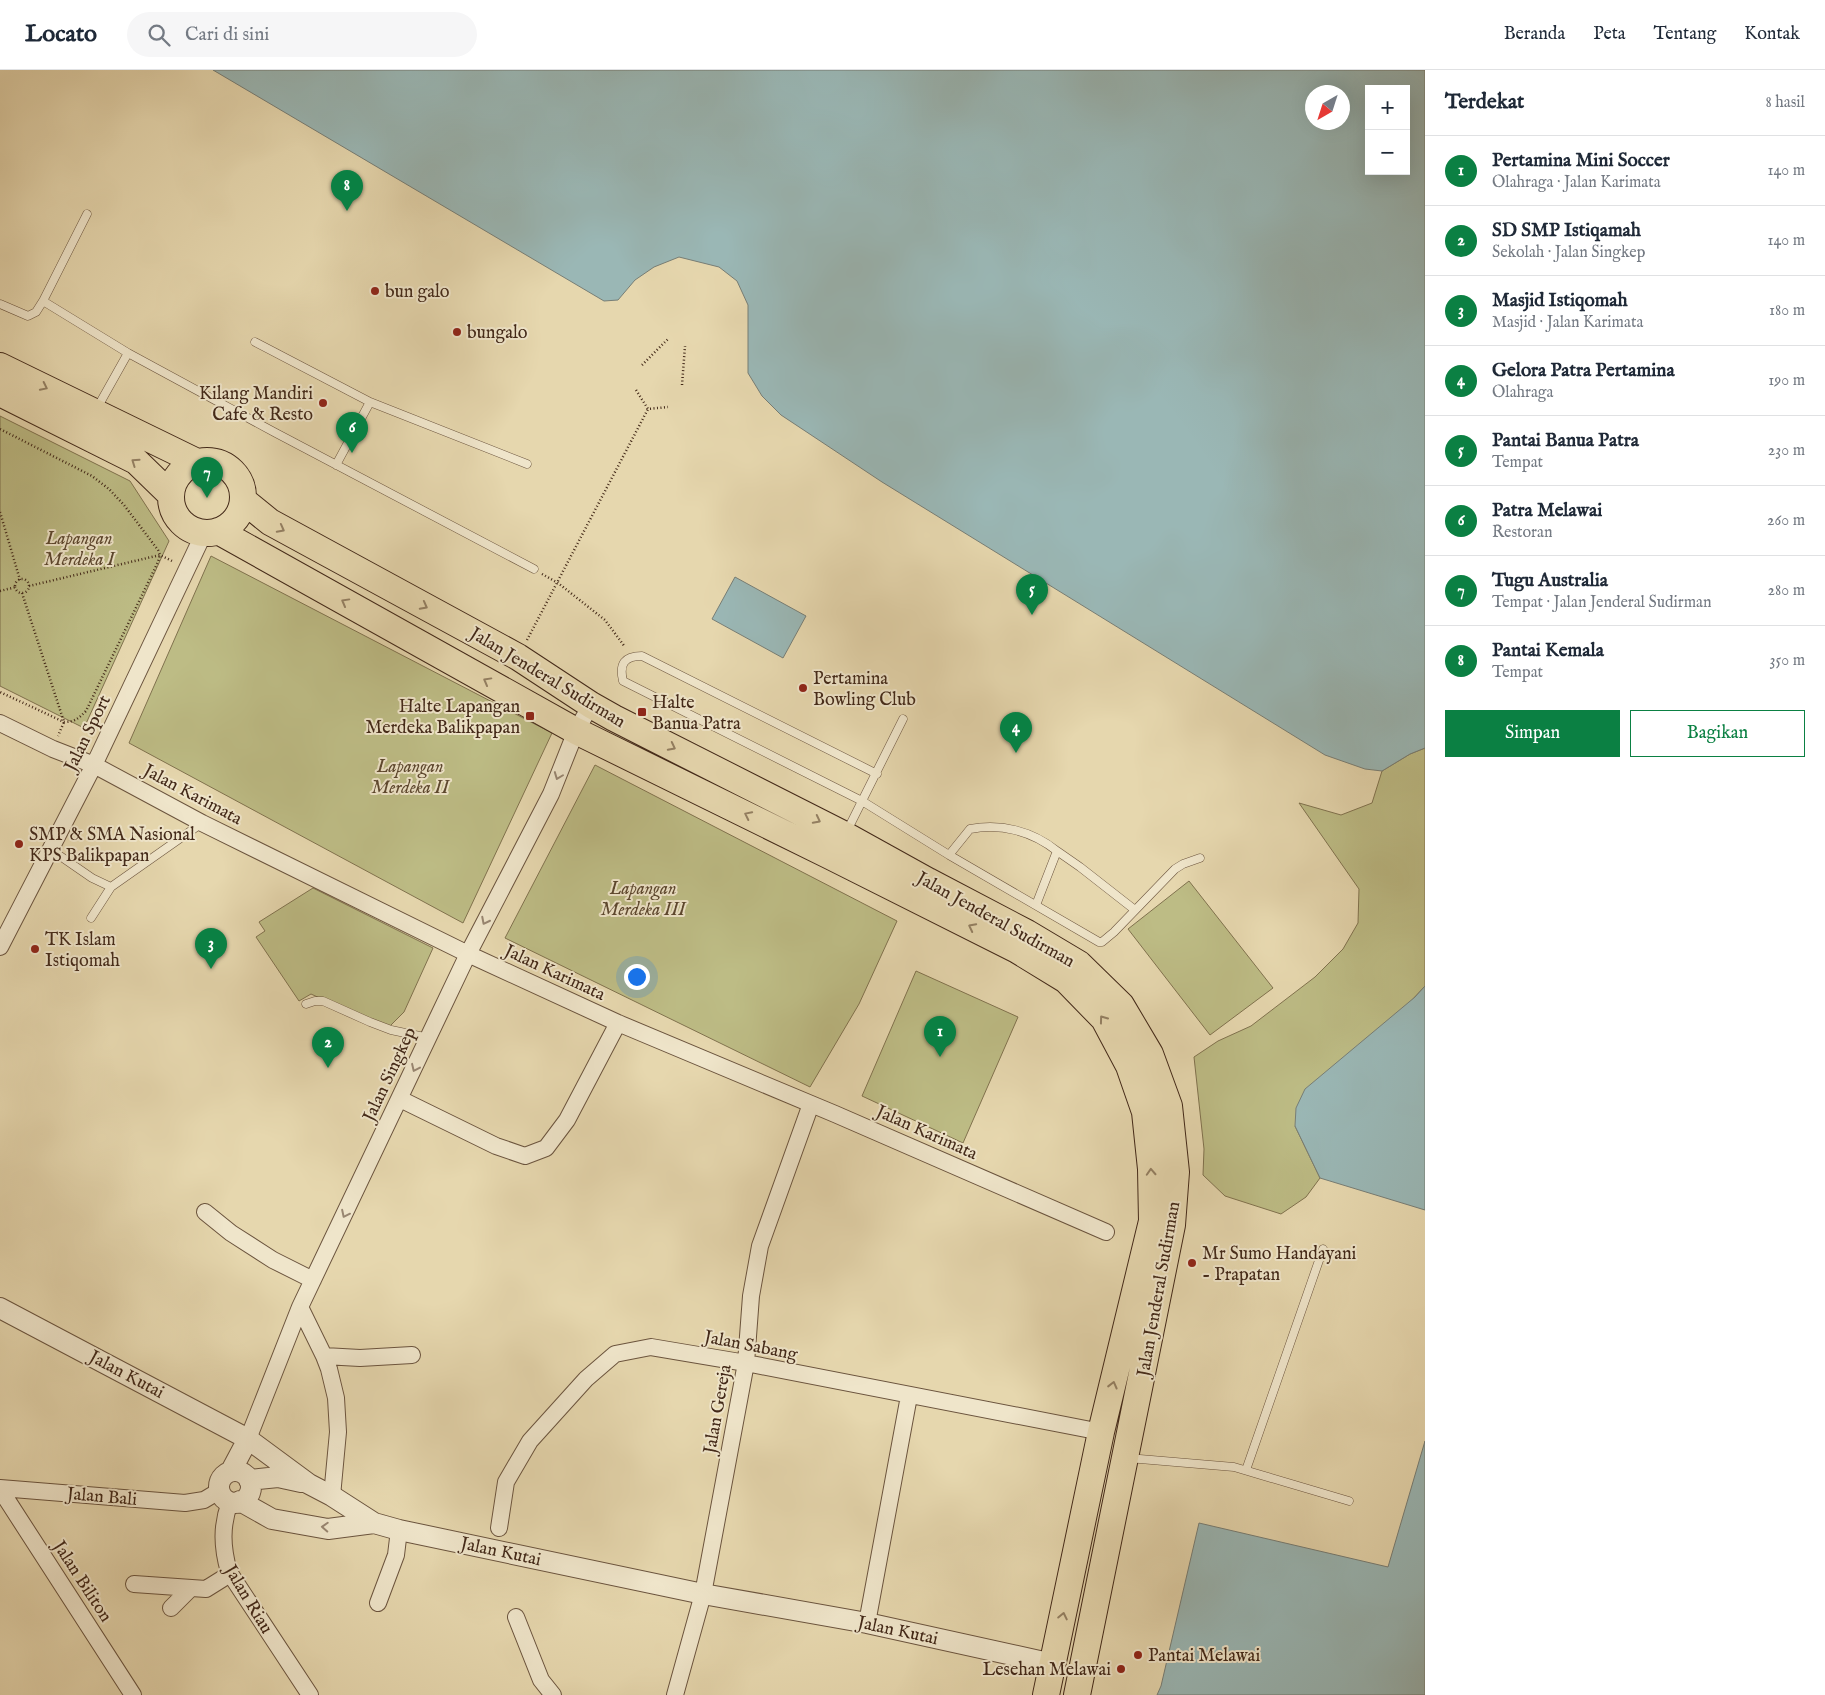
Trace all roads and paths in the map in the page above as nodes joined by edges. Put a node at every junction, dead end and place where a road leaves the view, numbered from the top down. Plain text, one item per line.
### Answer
1 (87, 214) dead end
2 (44, 301) junction
3 (0, 304) edge
4 (669, 338) dead end
5 (255, 342) dead end
6 (685, 346) dead end
7 (128, 353) junction
8 (0, 366) edge
9 (642, 366) dead end
10 (682, 385) dead end
11 (636, 390) dead end
12 (0, 393) edge
13 (370, 402) junction
14 (668, 407) dead end
15 (648, 409) junction
16 (90, 423) junction
17 (0, 429) edge
18 (197, 462) junction
19 (527, 464) dead end
20 (336, 465) junction
21 (171, 495) junction
22 (243, 500) junction
23 (0, 512) edge
24 (211, 532) junction
25 (160, 555) junction
26 (188, 569) junction
27 (534, 569) joint
28 (20, 580) junction
29 (558, 583) junction
30 (29, 586) junction
31 (16, 587) junction
32 (0, 591) edge
33 (22, 593) junction
34 (632, 656) junction
35 (518, 657) junction
36 (0, 692) edge
37 (591, 705) junction
38 (903, 719) dead end
39 (64, 722) junction
40 (0, 723) edge
41 (576, 731) junction
42 (53, 749) junction
43 (94, 765) junction
44 (877, 774) junction
45 (862, 802) junction
46 (202, 823) junction
47 (838, 845) junction
48 (50, 849) junction
49 (1057, 851) junction
50 (949, 855) junction
51 (1200, 858) dead end
52 (110, 887) junction
53 (1036, 905) junction
54 (1135, 910) junction
55 (91, 918) dead end
56 (0, 947) edge
57 (468, 954) junction
58 (306, 1004) dead end
59 (618, 1023) junction
60 (428, 1038) junction
61 (400, 1099) junction
62 (811, 1104) junction
63 (205, 1212) dead end
64 (1106, 1232) dead end
65 (1323, 1249) dead end
66 (313, 1280) junction
67 (300, 1307) junction
68 (0, 1308) edge
69 (412, 1355) dead end
70 (324, 1356) junction
71 (746, 1363) junction
72 (908, 1396) junction
73 (1091, 1430) dead end
74 (248, 1438) junction
75 (1126, 1458) junction
76 (1246, 1470) junction
77 (240, 1476) junction
78 (309, 1484) junction
79 (0, 1488) edge
80 (332, 1496) junction
81 (1348, 1501) dead end
82 (224, 1503) junction
83 (374, 1523) junction
84 (499, 1528) dead end
85 (399, 1530) junction
86 (229, 1572) junction
87 (134, 1584) dead end
88 (190, 1589) junction
89 (702, 1594) junction
90 (378, 1603) dead end
91 (171, 1608) dead end
92 (516, 1617) dead end
93 (867, 1623) junction
94 (1052, 1664) junction
95 (1083, 1670) junction
96 (133, 1695) edge
97 (310, 1695) edge
98 (553, 1695) edge
99 (675, 1695) edge
100 (1046, 1695) edge
101 (1077, 1695) edge

1 - 2 lane
2 - 3 lane
2 - 7 lane
4 - 9 path
5 - 13 lane
6 - 10 path
7 - 16 lane
7 - 20 lane
8 -> 16 highway, Jalan Jenderal Sudirman
11 - 15 path
12 - 16 highway, Jalan Jenderal Sudirman
13 - 19 lane
13 - 20 lane
14 - 15 path
15 - 29 path
16 - 18 highway, Jalan Jenderal Sudirman
21 -> 16 highway, Jalan Jenderal Sudirman
17 - 25 path
18 - 21 highway
18 - 22 highway, Jalan Jenderal Sudirman
20 - 27 lane
21 - 24 highway, Jalan Jenderal Sudirman
22 - 24 highway
22 -> 35 highway, Jalan Jenderal Sudirman
23 - 28 path
24 - 26 street, Jalan Sport
41 -> 24 highway, Jalan Jenderal Sudirman
25 - 26 path
25 - 30 path
25 - 39 path
26 - 43 street, Jalan Sport
27 - 29 path
28 - 30 path
28 - 31 path
29 - 34 path
29 - 35 path
30 - 33 path
31 - 32 path
31 - 33 path
33 - 39 path
34 - 44 lane
34 - 45 lane
35 - 37 highway, Jalan Jenderal Sudirman
36 - 39 path
37 - 41 street, Jalan Singkep
37 -> 47 highway, Jalan Jenderal Sudirman
38 - 44 lane
39 - 42 path
40 - 42 street, Jalan Karimata
47 -> 41 highway, Jalan Jenderal Sudirman
41 -> 57 street, Jalan Singkep
42 - 43 street, Jalan Karimata
43 - 46 street, Jalan Karimata
43 - 48 street, Jalan Sport
44 - 45 lane
45 - 47 lane
45 - 50 lane
46 - 52 lane
46 - 57 street, Jalan Karimata
47 - 75 highway, Jalan Jenderal Sudirman
94 -> 47 highway, Jalan Jenderal Sudirman
48 - 52 lane
48 - 56 street, Jalan Sport
49 - 50 lane
49 - 53 lane
49 - 54 lane
50 - 53 lane
51 - 54 lane
52 - 55 lane
53 - 54 lane
57 - 59 street, Jalan Karimata
57 - 60 street, Jalan Singkep
58 - 60 lane
59 - 61 street
59 - 62 street, Jalan Karimata
60 -> 61 street, Jalan Singkep
61 -> 66 street, Jalan Singkep
62 - 64 street, Jalan Karimata
62 - 71 street, Jalan Gereja
63 - 66 street
65 - 76 lane
66 - 67 street, Jalan Singkep
67 - 70 street
67 - 74 street, Jalan Singkep
68 - 74 street, Jalan Kutai
69 - 70 street
70 - 80 street
71 - 72 street, Jalan Sabang
71 - 84 street, Jalan Sabang
71 - 89 street, Jalan Gereja
72 - 73 street, Jalan Sabang
72 - 93 street
74 - 77 street
74 - 78 street, Jalan Kutai
75 - 76 lane
75 - 95 highway, Jalan Jenderal Sudirman
76 - 81 lane
77 - 78 street
77 - 82 street
77 - 82 street
78 - 80 street, Jalan Kutai
79 - 82 street, Jalan Bali
79 - 96 street, Jalan Biliton
80 - 83 street, Jalan Kutai
83 -> 82 street
82 - 86 street, Jalan Riau
83 - 85 street, Jalan Kutai
85 - 89 street, Jalan Kutai
85 - 90 street
86 - 88 street
86 - 97 street, Jalan Riau
87 - 88 street
88 - 91 street
89 - 93 street, Jalan Kutai
89 - 99 street, Jalan Gereja
92 - 98 street
93 - 94 street, Jalan Kutai
94 - 95 highway
94 - 100 highway, Jalan Jenderal Sudirman
95 - 101 highway, Jalan Jenderal Sudirman

